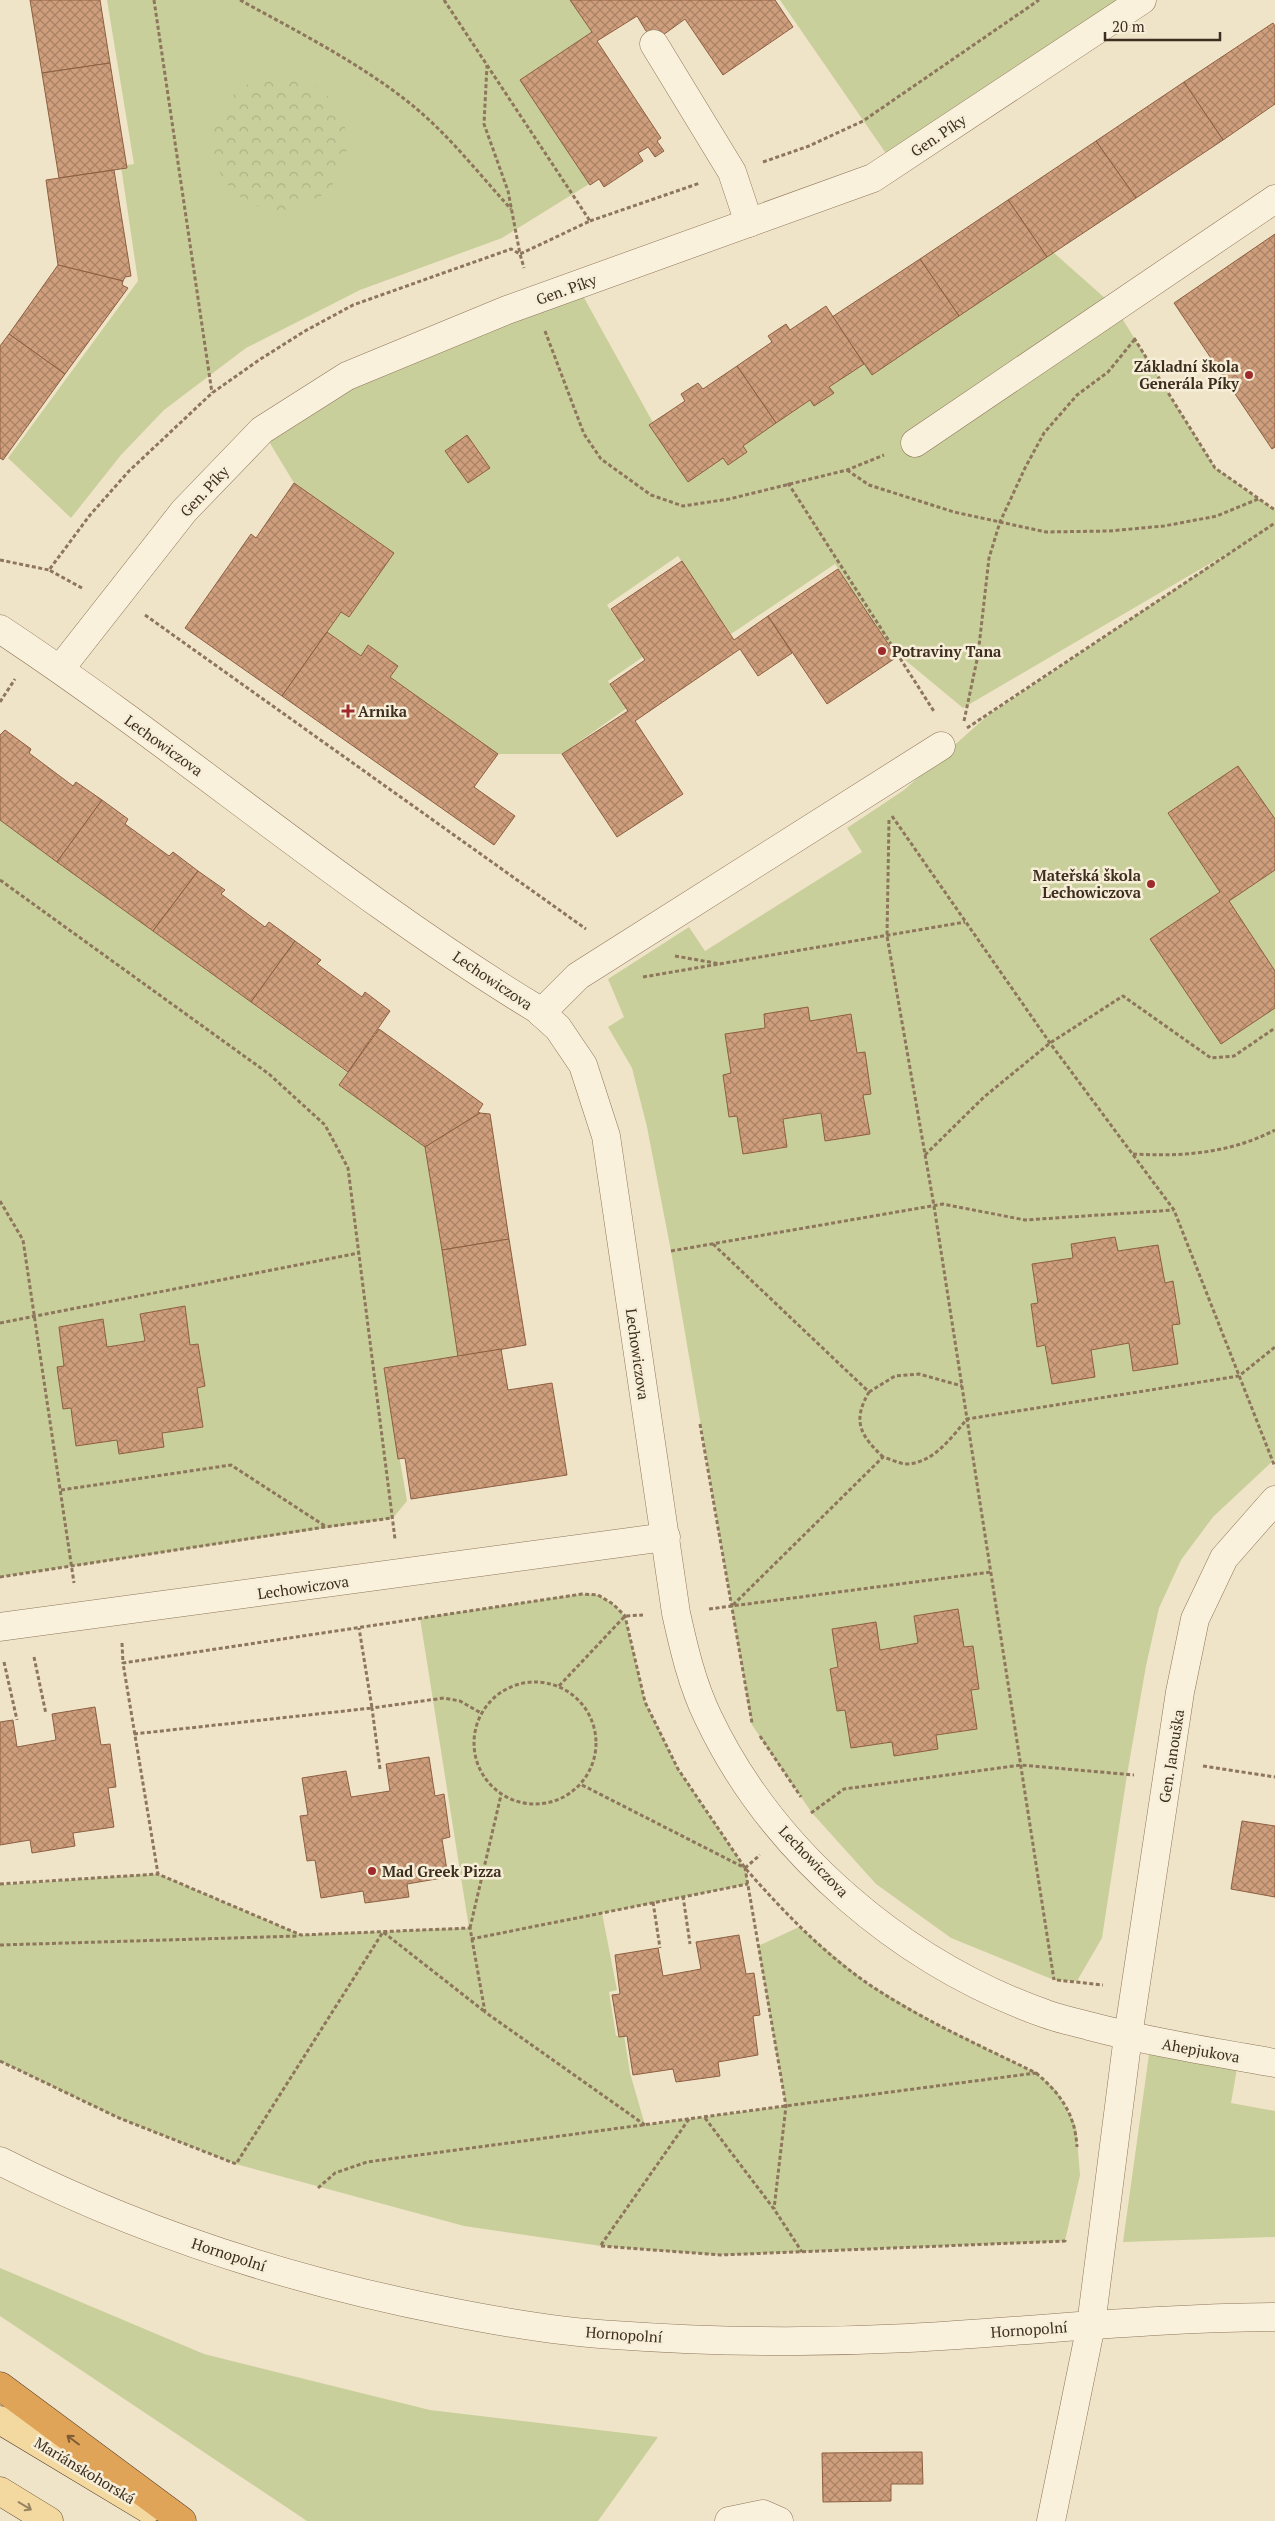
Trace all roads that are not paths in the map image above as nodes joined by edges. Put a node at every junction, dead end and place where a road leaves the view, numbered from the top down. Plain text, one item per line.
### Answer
1 (1142, 0) edge
2 (654, 44) dead end
3 (1275, 199) edge
4 (749, 223) junction
5 (915, 443) road end
6 (0, 629) edge
7 (60, 668) junction
8 (941, 746) road end
9 (541, 1013) junction
10 (1275, 1500) edge
11 (666, 1537) junction
12 (0, 1627) edge
13 (1128, 2036) junction
14 (1275, 2063) edge
15 (0, 2161) edge
16 (1275, 2317) edge
17 (1091, 2325) junction
18 (0, 2386) edge
19 (0, 2420) edge
20 (0, 2491) edge
21 (49, 2521) edge
22 (169, 2521) edge
23 (182, 2521) edge
24 (730, 2521) edge
25 (779, 2521) edge
26 (1051, 2521) edge

1 - 4 street, Gen. Píky
2 - 4 street
3 - 5 street
4 - 7 street, Gen. Píky
6 - 7 street, Lechowiczova
7 - 9 street, Lechowiczova
8 - 9 street
9 - 11 street, Lechowiczova
10 - 13 street, Gen. Janouška
11 - 12 street, Lechowiczova
11 - 13 street, Lechowiczova
13 - 14 street, Ahepjukova
13 - 17 street, Gen. Janouška
15 - 17 street, Hornopolní
16 - 17 street, Hornopolní
17 - 26 street, Gen. Janouška
23 -> 18 highway
19 - 22 main road, Mariánskohorská
20 -> 21 main road
24 - 25 street

